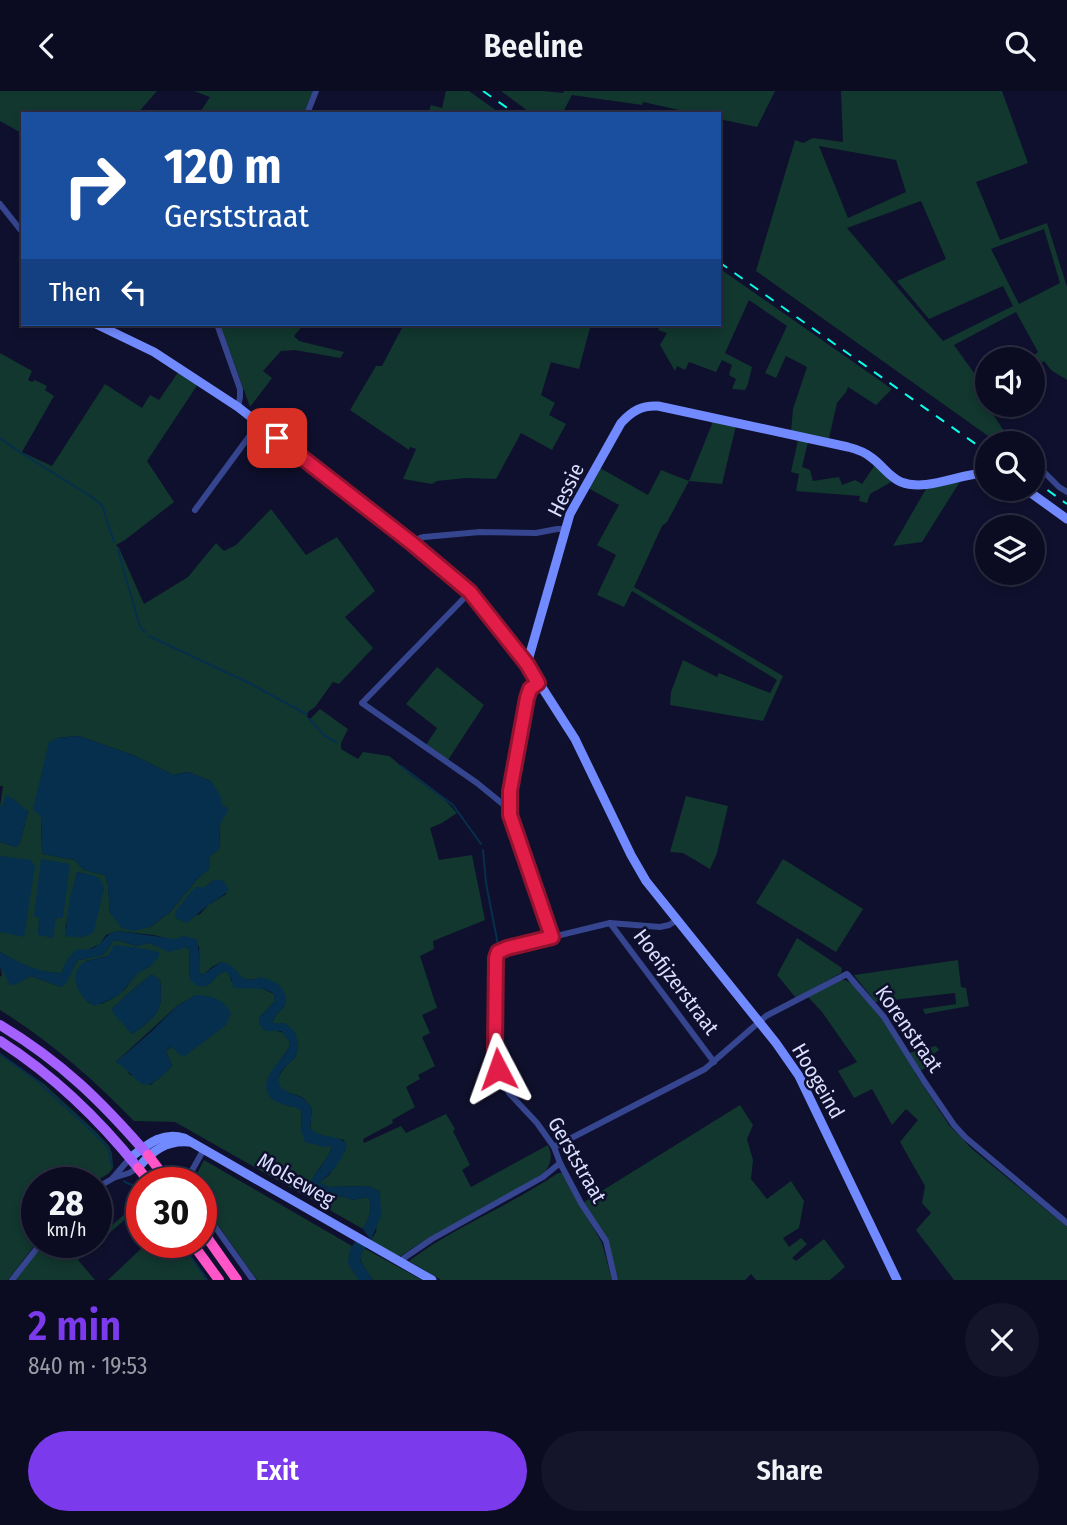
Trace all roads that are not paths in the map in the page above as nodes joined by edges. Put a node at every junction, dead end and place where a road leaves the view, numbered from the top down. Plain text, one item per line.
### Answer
1 (316, 91) edge
2 (308, 112) edge
3 (0, 204) edge
4 (21, 230) edge
5 (100, 326) edge
6 (218, 326) edge
7 (238, 407) junction
8 (259, 423) junction
9 (975, 473) edge
10 (1045, 473) edge
11 (1067, 492) edge
12 (1042, 501) edge
13 (195, 510) dead end
14 (1067, 519) edge
15 (566, 530) junction
16 (413, 544) junction
17 (470, 592) junction
18 (527, 664) junction
19 (538, 683) junction
20 (510, 810) junction
21 (677, 921) junction
22 (610, 923) junction
23 (552, 937) junction
24 (759, 1023) junction
25 (0, 1025) edge
26 (0, 1041) edge
27 (713, 1062) junction
28 (194, 1143) junction
29 (166, 1145) junction
30 (554, 1147) junction
31 (204, 1149) junction
32 (145, 1152) junction
33 (130, 1158) junction
34 (560, 1163) junction
35 (137, 1167) edge
36 (138, 1167) edge
37 (157, 1167) edge
38 (159, 1167) edge
39 (194, 1167) edge
40 (126, 1174) edge
41 (112, 1178) joint
42 (1067, 1223) edge
43 (217, 1229) edge
44 (217, 1252) edge
45 (29, 1258) edge
46 (203, 1258) edge
47 (401, 1262) junction
48 (12, 1280) edge
49 (219, 1280) edge
50 (237, 1280) edge
51 (253, 1280) edge
52 (432, 1280) edge
53 (615, 1280) edge
54 (897, 1280) edge

1 - 2 street
3 - 4 street
5 - 7 street
6 - 7 street
7 - 8 street
8 - 13 street
8 - 16 street
9 - 15 street, Hessie
10 - 11 street
12 - 14 street
15 - 16 street
15 - 18 street, Hessie
16 - 17 street
17 - 18 street
17 - 20 street
18 - 19 street
19 - 20 street
19 - 21 street
20 - 23 street
21 - 22 street
21 - 24 street, Hoogeind
22 - 23 street
22 - 27 street, Hoefijzerstraat
23 - 30 street, Gerststraat
24 - 27 street, Korenstraat
24 - 42 street, Korenstraat
24 - 54 street, Hoogeind
25 - 32 main road
26 - 33 main road
27 - 30 street, Korenstraat
28 - 29 street
28 - 31 street, Molseweg
28 - 32 street, Molseweg
29 - 32 street
29 - 38 street
30 - 34 street, Gerststraat
31 - 39 street
31 - 47 street, Molseweg
32 - 33 street
32 - 36 street
32 - 37 highway
33 - 35 main road
33 - 41 street
34 - 47 street
34 - 53 street, Gerststraat
40 - 41 street
43 - 51 street
44 - 50 highway
45 - 48 street
46 - 49 highway
47 - 52 street, Molseweg

